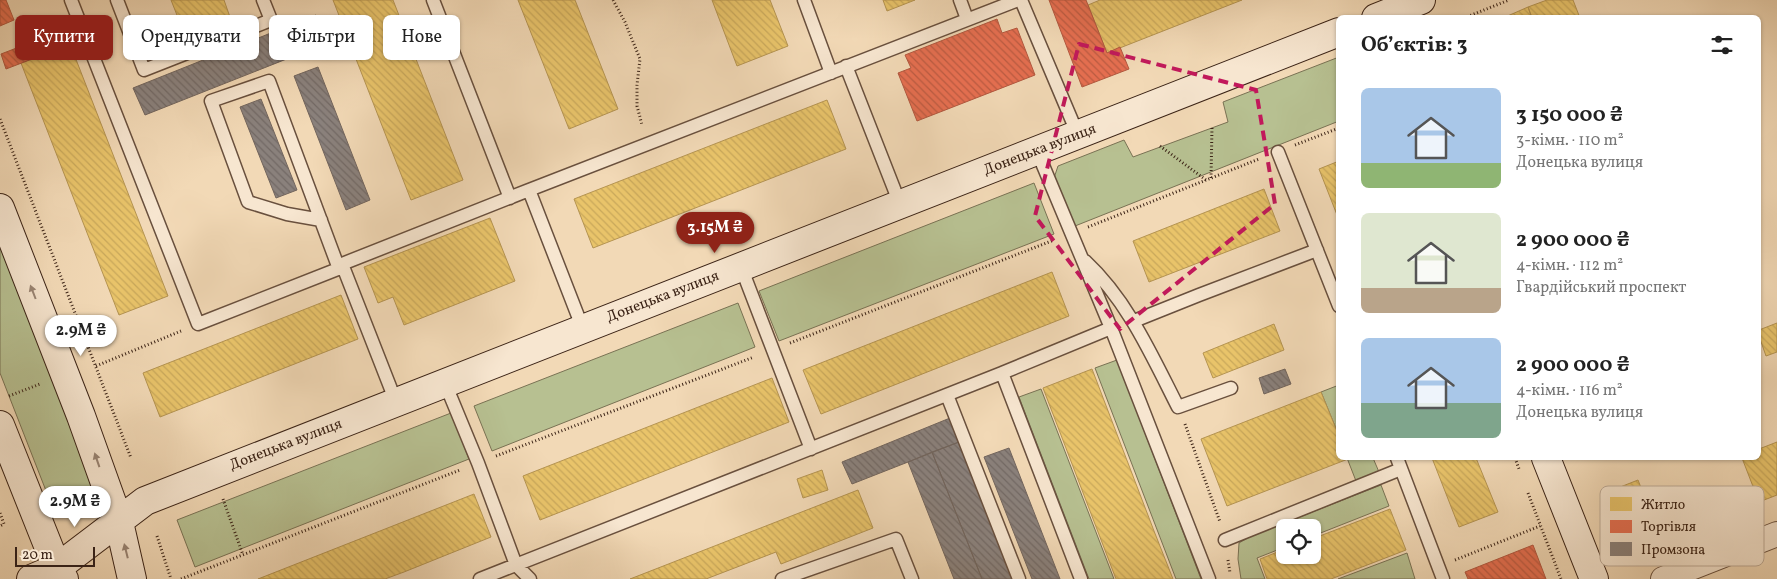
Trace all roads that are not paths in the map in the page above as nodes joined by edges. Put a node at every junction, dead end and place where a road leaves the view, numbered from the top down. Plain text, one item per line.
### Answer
1 (72, 0) edge
2 (117, 0) edge
3 (263, 0) edge
4 (433, 0) edge
5 (804, 0) edge
6 (960, 0) edge
7 (1020, 0) edge
8 (1366, 0) edge
9 (1421, 0) edge
10 (1374, 15) edge
11 (1383, 15) edge
12 (967, 19) junction
13 (1336, 33) edge
14 (846, 66) junction
15 (831, 72) junction
16 (1078, 135) junction
17 (1037, 151) junction
18 (1278, 152) dead end
19 (530, 190) junction
20 (510, 198) junction
21 (900, 204) junction
22 (0, 208) edge
23 (321, 220) junction
24 (1317, 250) junction
25 (1082, 257) junction
26 (741, 267) junction
27 (342, 268) junction
28 (1336, 298) edge
29 (1134, 321) junction
30 (1111, 328) junction
31 (583, 329) junction
32 (1002, 373) junction
33 (445, 383) junction
34 (1232, 388) dead end
35 (947, 396) junction
36 (396, 402) junction
37 (0, 426) edge
38 (811, 449) junction
39 (1547, 460) edge
40 (1399, 463) edge
41 (119, 522) junction
42 (1777, 534) edge
43 (1764, 539) edge
44 (1225, 540) road end
45 (516, 565) junction
46 (1697, 566) edge
47 (61, 574) edge
48 (31, 579) edge
49 (132, 579) edge
50 (480, 579) edge
51 (530, 579) edge
52 (782, 579) edge
53 (912, 579) edge
54 (1019, 579) edge
55 (1080, 579) edge
56 (1209, 579) edge
57 (1443, 579) edge
58 (1594, 579) edge
59 (1664, 579) edge

1 - 27 lane
2 - 3 lane
4 - 20 lane
5 - 15 lane
6 - 12 lane
7 - 12 lane
7 - 16 lane
8 - 10 main road
9 - 11 main road
12 - 14 lane
13 - 16 main road, Донецька вулиця
14 - 15 lane
14 - 21 lane
15 - 19 lane
16 - 17 main road, Донецька вулиця
17 - 21 main road, Донецька вулиця
17 - 25 lane
18 - 24 lane
19 - 20 lane
19 - 31 lane
20 - 27 lane
21 - 26 main road, Донецька вулиця
41 -> 22 main road
23 - 23 lane
23 - 27 lane
24 - 28 lane
24 - 29 lane
25 - 29 lane
25 - 30 lane
26 - 31 main road, Донецька вулиця
26 - 38 lane
27 - 36 lane
29 - 34 lane
30 - 32 lane
30 - 56 lane
31 - 33 main road, Донецька вулиця
32 - 35 lane
32 - 55 lane
33 - 36 main road, Донецька вулиця
33 - 45 lane
35 - 38 lane
35 - 54 lane
36 - 41 main road, Донецька вулиця
37 - 47 main road
38 - 45 lane
39 - 58 main road
40 - 44 lane
40 - 57 lane
41 - 47 main road, Донецька вулиця
49 -> 41 main road
42 - 43 street
45 - 50 lane
45 - 51 lane
46 - 59 street
47 - 48 main road, Донецька вулиця
52 - 53 lane

